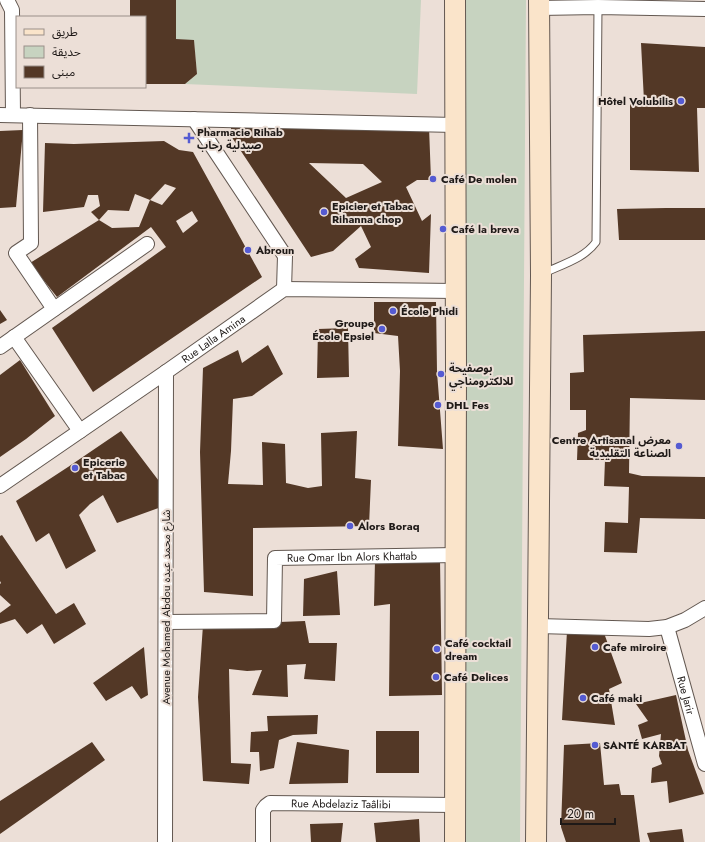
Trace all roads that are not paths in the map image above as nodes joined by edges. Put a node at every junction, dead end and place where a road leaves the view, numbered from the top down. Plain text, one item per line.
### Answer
1 (7, 0) edge
2 (455, 0) edge
3 (539, 4) edge
4 (598, 7) junction
5 (705, 9) edge
6 (6, 115) edge
7 (30, 115) junction
8 (194, 119) junction
9 (455, 125) junction
10 (147, 244) dead end
11 (540, 274) junction
12 (284, 289) junction
13 (456, 291) junction
14 (54, 309) junction
15 (14, 337) junction
16 (0, 347) edge
17 (166, 372) junction
18 (80, 431) junction
19 (0, 486) edge
20 (456, 555) junction
21 (705, 608) edge
22 (166, 622) junction
23 (538, 626) junction
24 (667, 627) junction
25 (705, 764) edge
26 (454, 805) junction
27 (165, 842) edge
28 (263, 842) edge
29 (455, 842) edge
30 (536, 842) edge

1 - 6 street
2 - 9 main road
3 - 4 street
3 - 11 main road
4 - 5 street
4 - 11 lane
6 - 7 street
7 - 8 street
7 - 14 street
8 - 9 street
8 - 12 street
9 - 13 main road
10 - 14 street
11 - 23 main road
12 - 13 street
12 - 17 street, Rue Lalla Amina
13 - 20 main road
14 - 15 street
15 - 16 street
15 - 18 street
17 - 18 street, Rue Lalla Amina
17 - 22 street, Avenue Mohamed Abdou شارع محمد عبده
18 - 19 street, Rue Lalla Amina
20 - 22 street, Rue Omar Ibn Alors Khattab
20 - 26 main road
21 - 24 street
22 - 27 street, Avenue Mohamed Abdou شارع محمد عبده
23 - 24 street
23 - 30 main road
24 - 25 street, Rue Jarir
26 - 28 street, Rue Abdelaziz Taâlibi
26 - 29 main road

